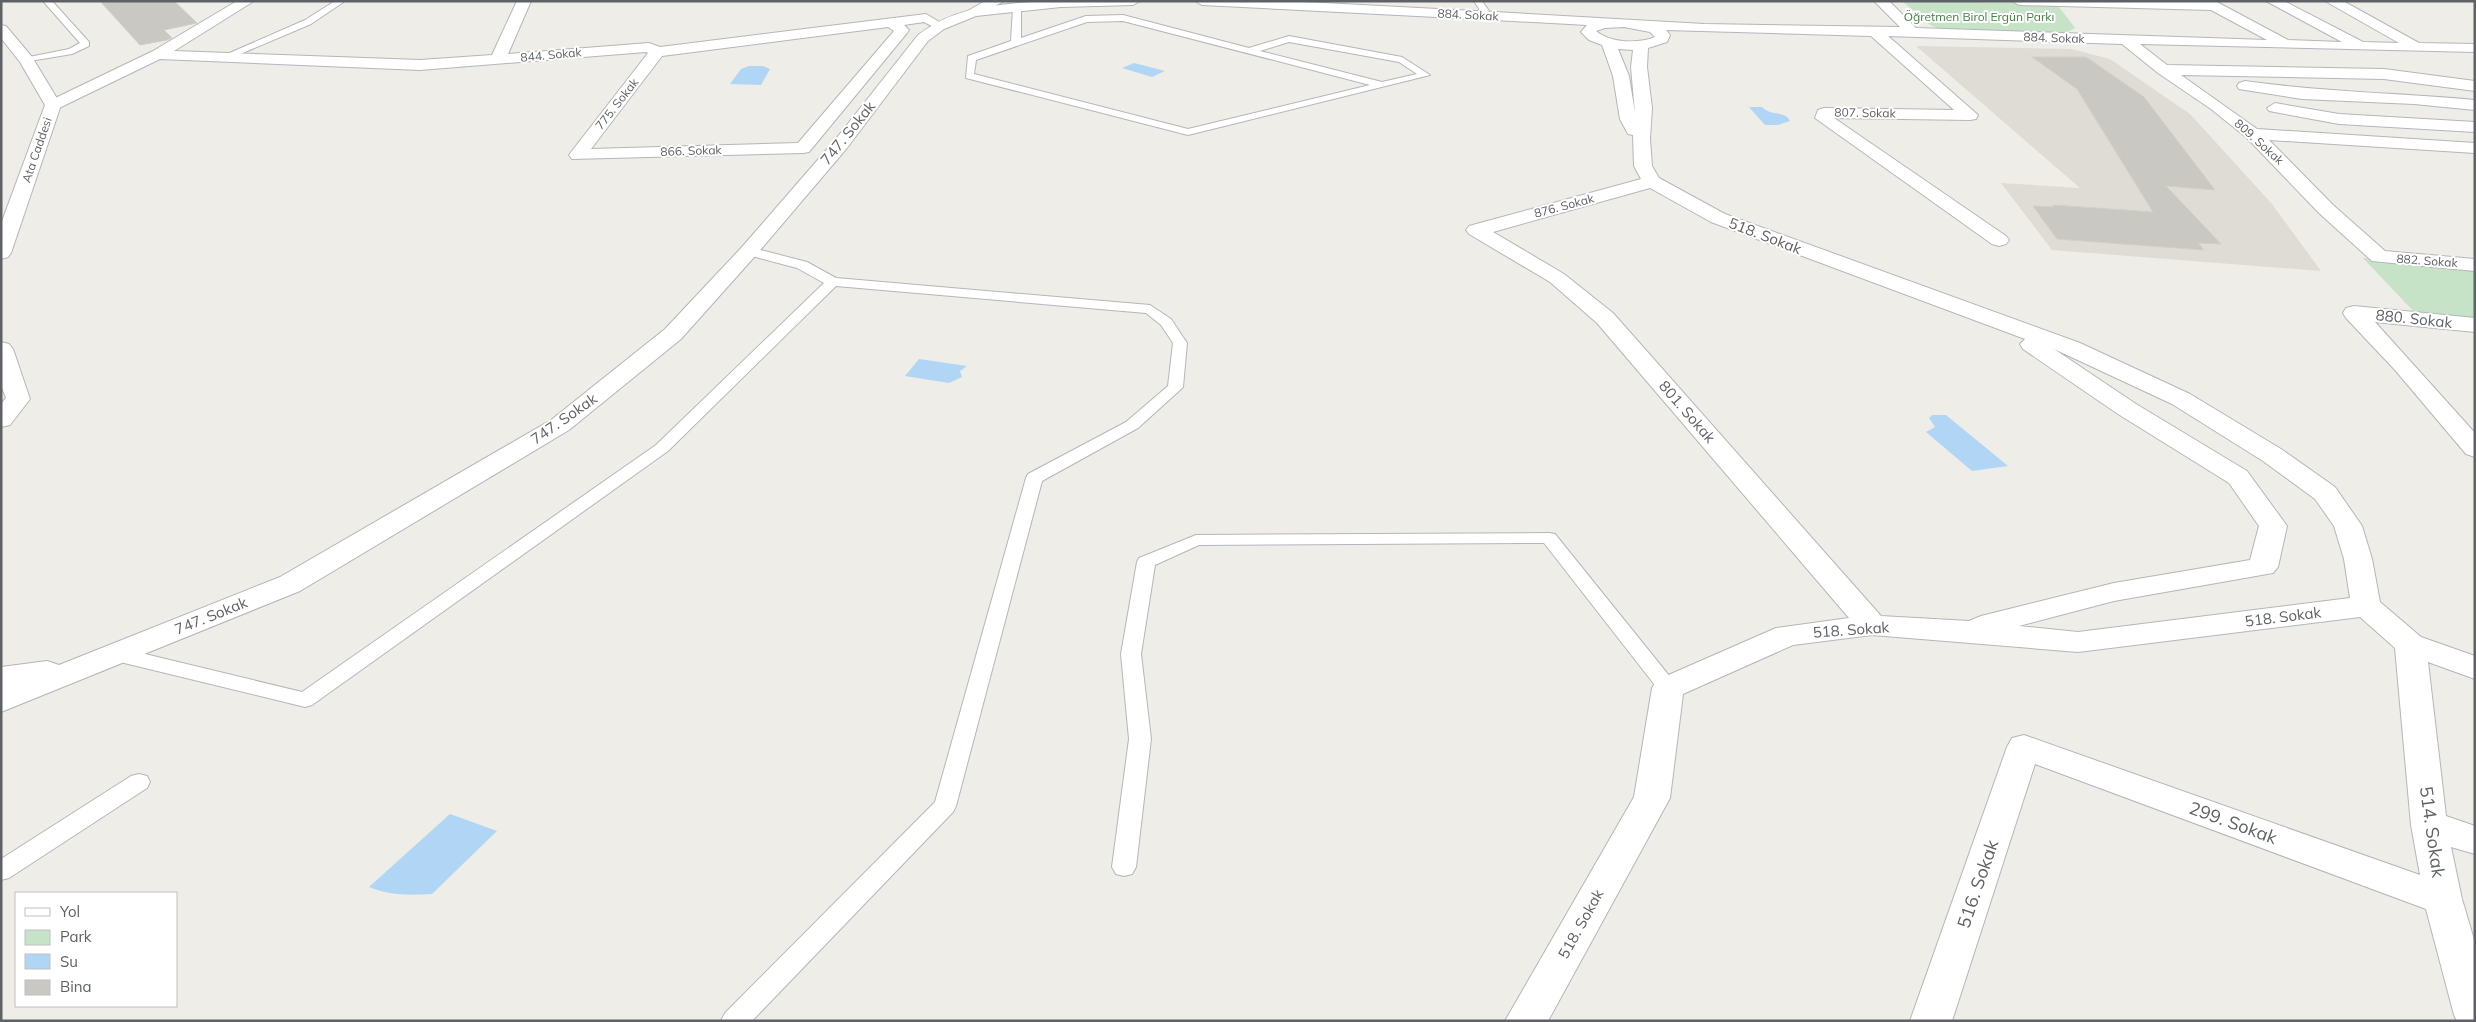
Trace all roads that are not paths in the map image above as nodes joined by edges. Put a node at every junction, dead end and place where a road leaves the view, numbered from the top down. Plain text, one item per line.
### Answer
1 (47, 1) edge
2 (246, 1) edge
3 (341, 1) edge
4 (524, 1) edge
5 (997, 1) edge
6 (1133, 1) edge
7 (1202, 1) edge
8 (1881, 1) edge
9 (2019, 1) edge
10 (2273, 1) edge
11 (2332, 1) edge
12 (2056, 2) edge
13 (2208, 4) edge
14 (904, 5) dead end
15 (1016, 8) junction
16 (1477, 8) edge
17 (973, 12) junction
18 (933, 22) junction
19 (892, 23) junction
20 (1614, 23) junction
21 (1634, 24) junction
22 (1, 29) edge
23 (1782, 31) junction
24 (1875, 32) junction
25 (1912, 32) junction
26 (2094, 40) junction
27 (1603, 41) junction
28 (2127, 41) junction
29 (1016, 43) junction
30 (1646, 44) junction
31 (2290, 45) junction
32 (2363, 46) junction
33 (2417, 47) junction
34 (2448, 48) junction
35 (2475, 48) edge
36 (1251, 51) junction
37 (657, 52) junction
38 (158, 54) junction
39 (223, 58) junction
40 (498, 59) junction
41 (2475, 59) edge
42 (27, 60) junction
43 (2163, 70) junction
44 (2185, 83) junction
45 (1382, 85) junction
46 (2475, 86) edge
47 (53, 105) junction
48 (2475, 105) edge
49 (2217, 106) junction
50 (2243, 106) dead end
51 (2260, 106) dead end
52 (2475, 128) edge
53 (2253, 134) junction
54 (1640, 139) junction
55 (2475, 148) edge
56 (578, 155) joint
57 (1652, 182) junction
58 (1476, 230) joint
59 (1999, 240) dead end
60 (749, 251) junction
61 (1, 253) edge
62 (2379, 257) joint
63 (2475, 264) edge
64 (833, 282) junction
65 (2000, 324) junction
66 (2475, 325) edge
67 (1, 349) edge
68 (1, 420) edge
69 (2475, 449) edge
70 (2366, 606) junction
71 (1872, 625) junction
72 (1963, 631) junction
73 (2410, 644) junction
74 (116, 654) junction
75 (80, 668) junction
76 (2475, 668) edge
77 (1, 678) edge
78 (1668, 688) junction
79 (1, 701) edge
80 (2024, 747) joint
81 (139, 782) dead end
82 (2429, 825) junction
83 (2475, 840) edge
84 (1124, 867) dead end
85 (1, 871) edge
86 (2443, 899) junction
87 (2475, 1015) edge
88 (734, 1021) edge
89 (1526, 1021) edge
90 (1931, 1021) edge

1 - 42 lane
2 - 38 street
3 - 39 lane
4 - 40 street
5 - 17 street
6 - 15 street
7 - 16 street, 884. Sokak
8 - 25 street
9 - 12 street
10 - 32 street
11 - 33 street
12 - 13 street
12 - 26 street
13 - 31 street
14 - 18 street
15 - 17 street
15 - 29 lane
16 - 20 street, 884. Sokak
16 - 27 street
17 - 18 street
18 - 19 street, 844. Sokak
18 - 60 street, 747. Sokak
19 - 37 street, 844. Sokak
19 - 56 street, 866. Sokak
20 - 21 street, 884. Sokak
20 - 27 street
21 - 23 street, 884. Sokak
21 - 30 street
22 - 42 street, Ata Caddesi
23 - 24 street, 884. Sokak
23 - 30 street
24 - 25 street, 884. Sokak
24 - 59 street, 807. Sokak
25 - 26 street, 884. Sokak
26 - 28 street, 884. Sokak
27 - 30 street
27 - 54 street
28 - 31 street, 884. Sokak
28 - 43 street, 809. Sokak
29 - 36 lane
29 - 45 lane
30 - 54 street
31 - 32 street, 884. Sokak
32 - 33 street, 884. Sokak
33 - 34 street, 884. Sokak
34 - 35 street, 884. Sokak
34 - 41 street
36 - 45 lane
36 - 45 lane
37 - 40 street, 844. Sokak
37 - 56 street, 775. Sokak
38 - 39 street, 844. Sokak
38 - 47 street
39 - 40 street, 844. Sokak
42 - 47 street, Ata Caddesi
43 - 44 street, 809. Sokak
43 - 46 street
44 - 48 street
44 - 49 street, 809. Sokak
47 - 61 street, Ata Caddesi
49 - 50 street
49 - 53 street, 809. Sokak
51 - 52 street
53 - 55 street
53 - 62 street, 809. Sokak
54 - 57 street
57 - 58 street, 876. Sokak
57 - 65 street, 518. Sokak
58 - 71 street, 801. Sokak
60 - 64 lane
60 - 74 street, 747. Sokak
62 - 63 street, 882. Sokak
64 - 74 lane
64 - 88 lane
65 - 70 street, 518. Sokak
65 - 72 street
66 - 69 street, 880. Sokak
67 - 68 street
70 - 72 street, 518. Sokak
70 - 73 street
71 - 72 street, 518. Sokak
71 - 78 street, 518. Sokak
73 - 76 street
73 - 82 street, 514. Sokak
74 - 75 street, 747. Sokak
75 - 77 street
75 - 79 street
78 - 84 lane
78 - 89 street, 518. Sokak
80 - 86 street, 299. Sokak
80 - 90 street, 516. Sokak
81 - 85 lane
82 - 83 street
82 - 86 street, 514. Sokak
86 - 87 street, 514. Sokak

